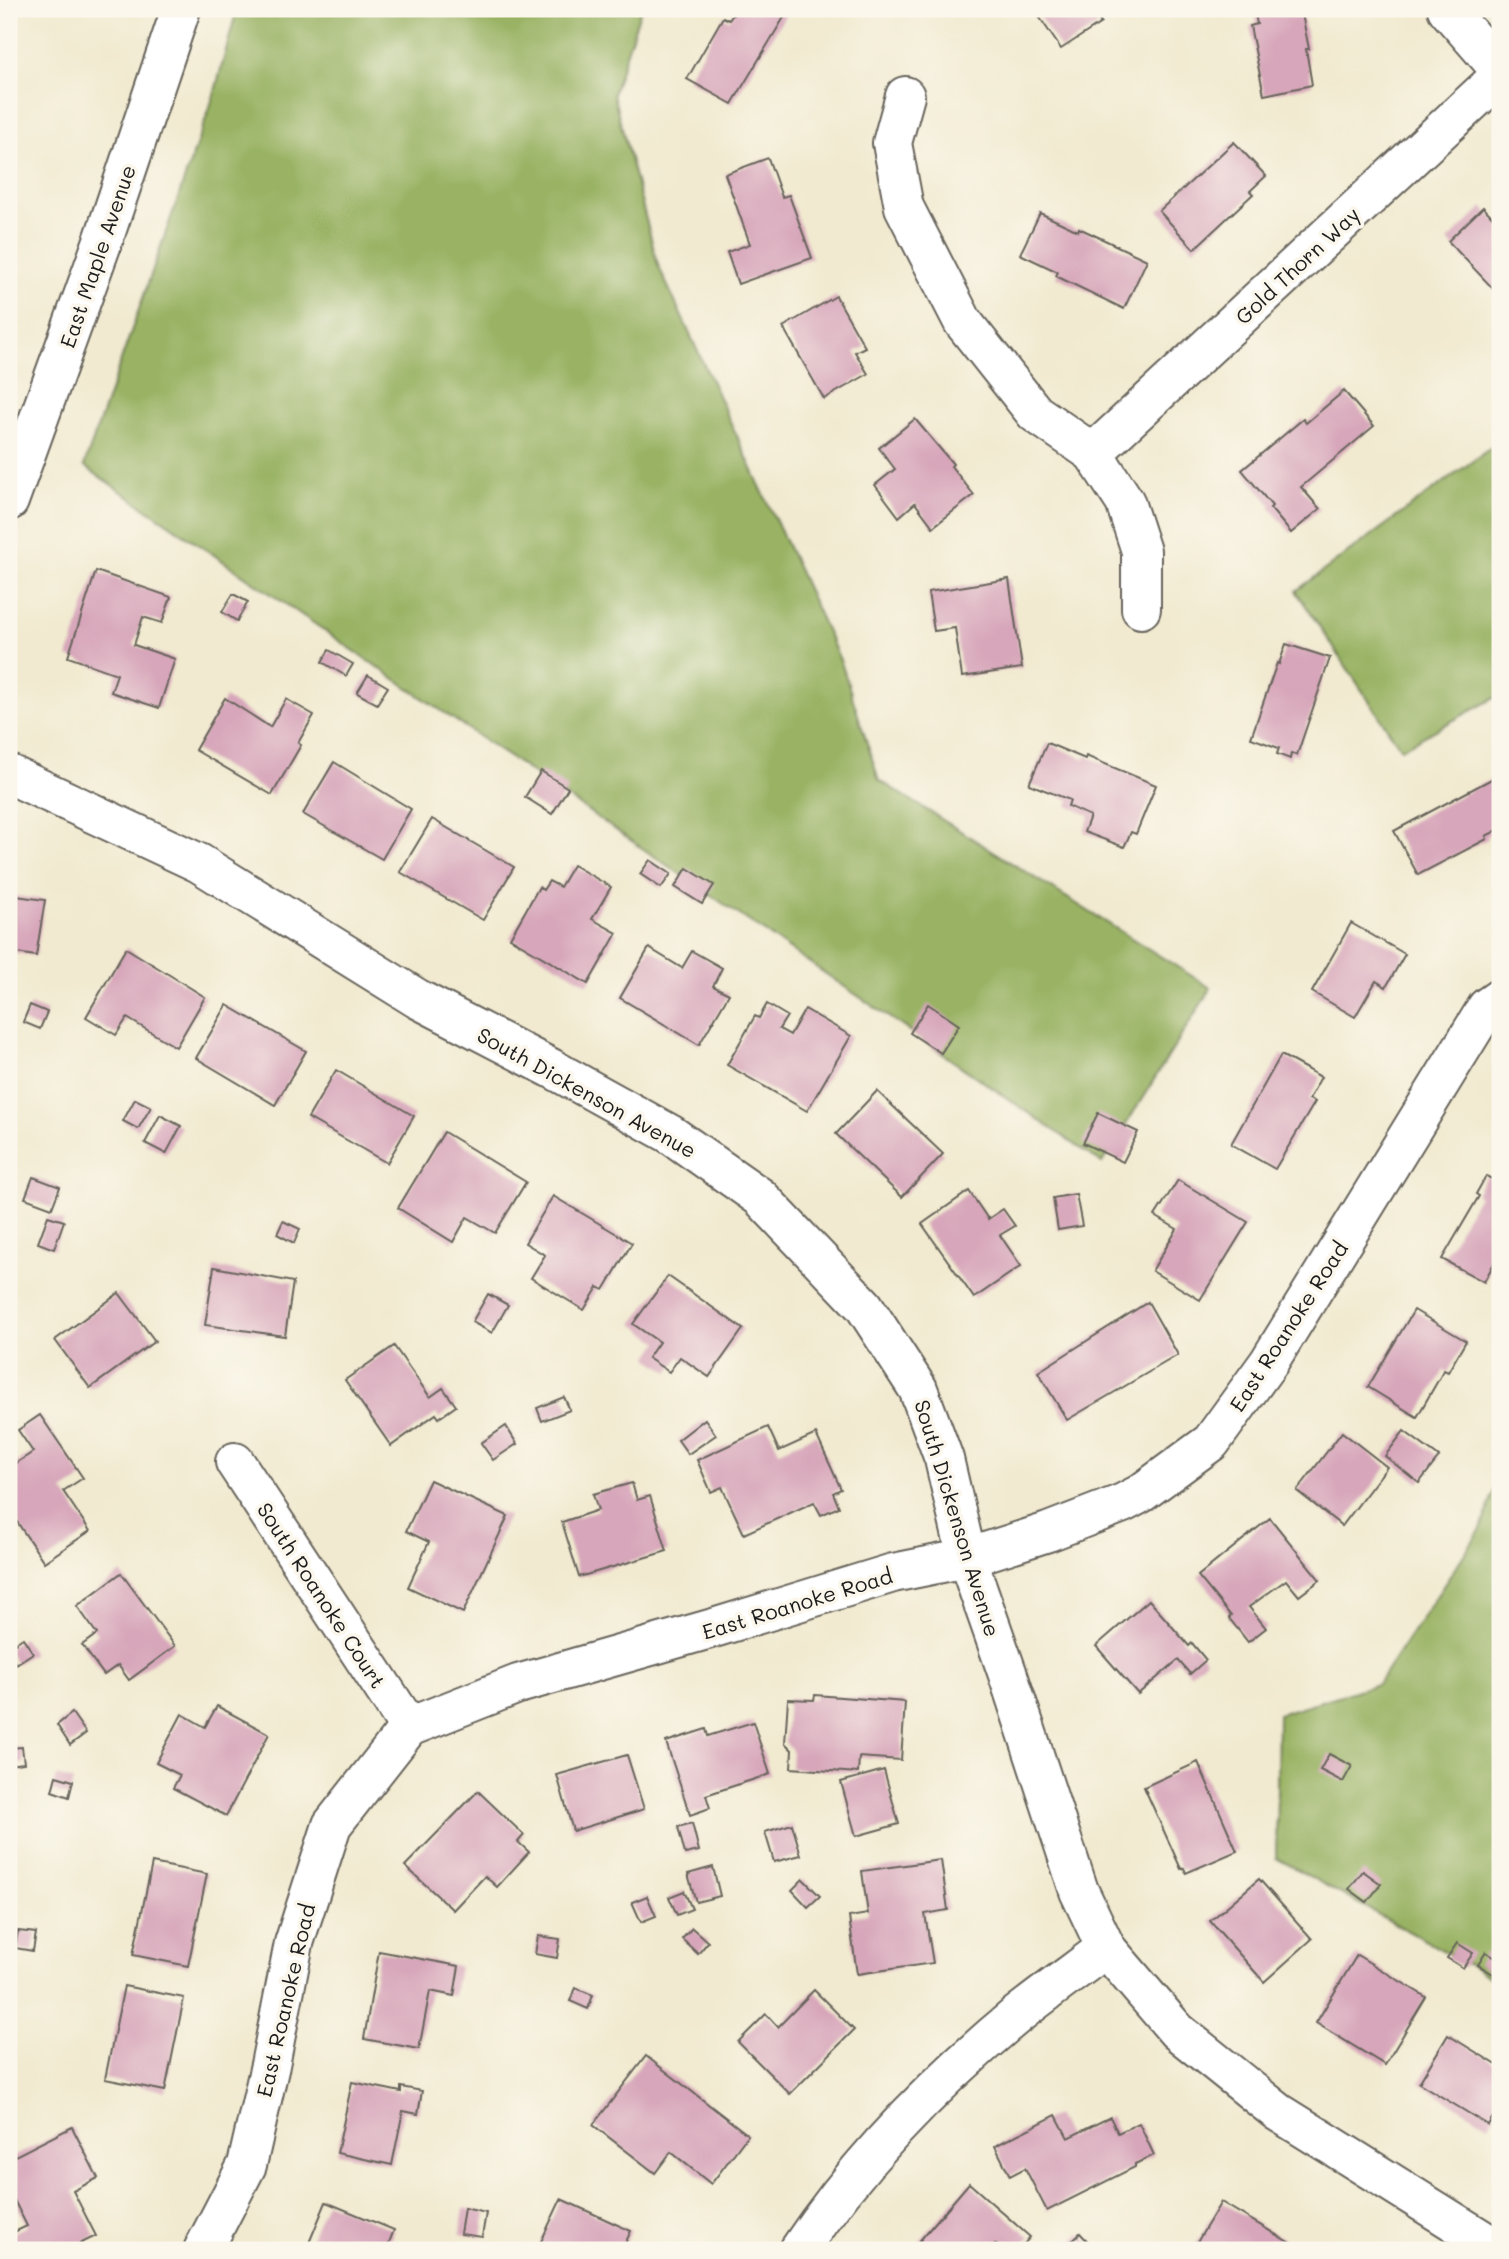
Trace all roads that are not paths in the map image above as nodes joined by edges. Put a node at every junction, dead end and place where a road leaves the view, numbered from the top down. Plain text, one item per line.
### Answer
1 (181, 9) edge
2 (1447, 9) edge
3 (1500, 70) edge
4 (1500, 76) edge
5 (905, 96) dead end
6 (1093, 453) junction
7 (9, 501) edge
8 (1140, 609) dead end
9 (9, 774) edge
10 (1500, 998) edge
11 (235, 1462) dead end
12 (967, 1558) junction
13 (409, 1727) junction
14 (1106, 1948) junction
15 (1496, 2249) edge
16 (203, 2250) edge
17 (799, 2250) edge

1 - 7 street, East Maple Avenue
2 - 3 street
4 - 6 street, Gold Thorn Way
5 - 6 street
6 - 8 street
9 - 12 street, South Dickenson Avenue
10 - 12 street, East Roanoke Road
11 - 13 street, South Roanoke Court
12 - 13 street, East Roanoke Road
12 - 14 street, South Dickenson Avenue
13 - 16 street, East Roanoke Road
14 - 15 street, South Dickenson Avenue
14 - 17 street

